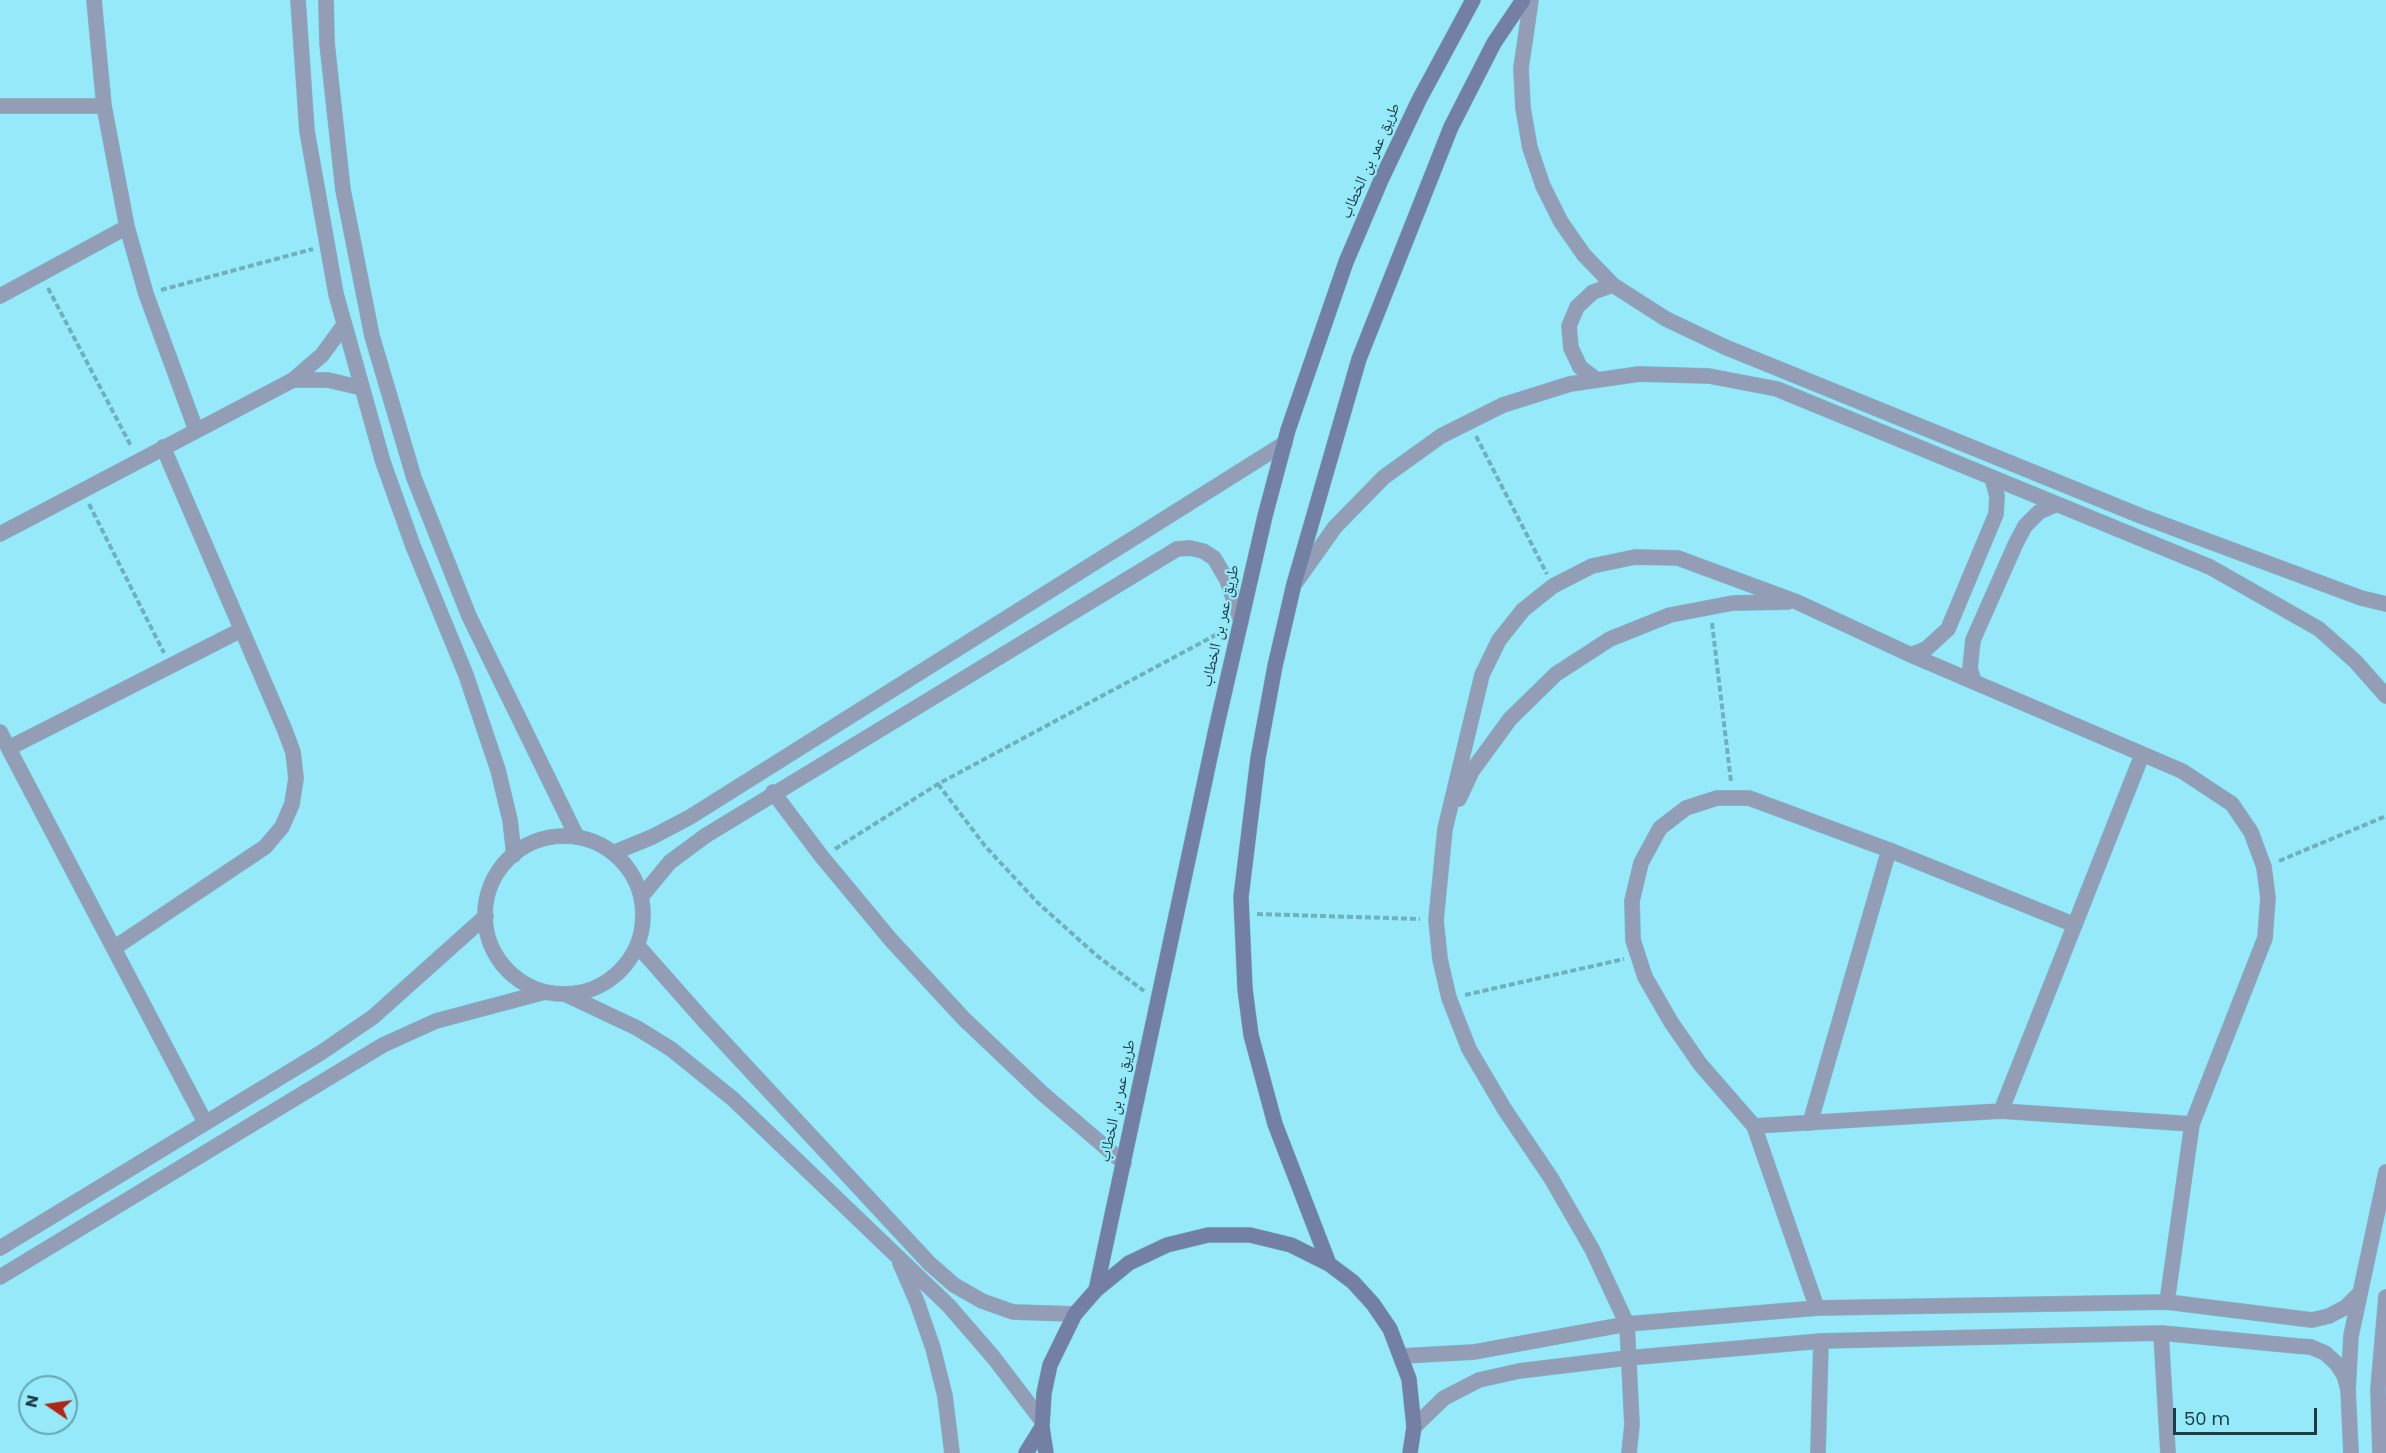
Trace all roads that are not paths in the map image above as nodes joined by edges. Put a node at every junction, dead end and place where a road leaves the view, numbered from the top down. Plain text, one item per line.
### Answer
1 (94, 0) edge
2 (298, 0) edge
3 (326, 0) edge
4 (1473, 0) edge
5 (1523, 0) edge
6 (1532, 0) edge
7 (0, 106) edge
8 (104, 106) junction
9 (127, 227) junction
10 (1613, 285) junction
11 (0, 296) edge
12 (344, 325) junction
13 (293, 380) junction
14 (1597, 380) junction
15 (362, 388) junction
16 (196, 430) junction
17 (1285, 443) junction
18 (163, 447) junction
19 (1992, 478) junction
20 (2056, 504) junction
21 (0, 534) edge
22 (1294, 584) junction
23 (1797, 602) junction
24 (2386, 604) edge
25 (1241, 621) junction
26 (241, 630) junction
27 (1911, 655) junction
28 (1974, 682) junction
29 (2386, 696) edge
30 (0, 732) edge
31 (9, 748) junction
32 (2142, 756) junction
33 (773, 792) junction
34 (1445, 829) junction
35 (577, 837) junction
36 (1889, 850) junction
37 (613, 853) junction
38 (514, 855) junction
39 (641, 897) junction
40 (486, 916) junction
41 (2075, 925) junction
42 (637, 945) junction
43 (114, 948) junction
44 (545, 992) junction
45 (565, 994) junction
46 (2001, 1111) junction
47 (205, 1122) junction
48 (1810, 1123) junction
49 (2192, 1124) junction
50 (1754, 1126) junction
51 (1124, 1163) junction
52 (2386, 1172) edge
53 (0, 1248) edge
54 (897, 1258) junction
55 (1329, 1264) junction
56 (0, 1277) edge
57 (1096, 1290) junction
58 (2359, 1294) junction
59 (2386, 1297) edge
60 (2166, 1302) junction
61 (1818, 1308) junction
62 (1075, 1314) junction
63 (1627, 1324) junction
64 (2161, 1333) junction
65 (1821, 1341) junction
66 (1402, 1356) junction
67 (1627, 1358) junction
68 (2348, 1389) junction
69 (1042, 1424) junction
70 (1414, 1427) junction
71 (952, 1453) edge
72 (1026, 1453) edge
73 (1046, 1453) edge
74 (1410, 1453) edge
75 (1629, 1453) edge
76 (1818, 1453) edge
77 (2168, 1453) edge
78 (2350, 1453) edge
79 (2380, 1453) edge

1 - 8 street
2 - 12 street
3 - 35 street
4 - 17 street, طريق عمر بن الخطاب
5 - 22 street
6 - 10 street
7 - 8 street
8 - 9 street
9 - 11 street
9 - 16 street
10 - 14 street
10 - 24 street
12 - 13 street
12 - 15 street
13 - 15 street
13 - 16 street
14 - 19 street
14 - 22 street
15 - 38 street
16 - 18 street
17 - 25 street, طريق عمر بن الخطاب
17 - 37 street
18 - 21 street
18 - 26 street
19 - 20 street
19 - 27 street
20 - 28 street
20 - 29 street
22 - 55 street
23 - 27 street
23 - 34 street
23 - 34 street
25 - 33 street
25 - 51 street, طريق عمر بن الخطاب
26 - 31 street
26 - 43 street
27 - 28 street
28 - 32 street
30 - 31 street
31 - 43 street
32 - 41 street
32 - 49 street
33 - 39 street
33 - 51 street
34 - 63 street
35 - 37 street
35 - 38 street
36 - 41 street
36 - 48 street
36 - 50 street
37 - 39 street
38 - 40 street
39 - 42 street
40 - 44 street
40 - 47 street
41 - 46 street
42 - 45 street
42 - 62 street
43 - 47 street
44 - 45 street
44 - 56 street
45 - 54 street
46 - 48 street
46 - 49 street
47 - 53 street
48 - 50 street
49 - 60 street
50 - 61 street
51 - 57 street, طريق عمر بن الخطاب
52 - 58 street
54 - 69 street
54 - 71 street
55 - 57 street
55 - 66 street
57 - 62 street
58 - 60 street
58 - 68 street
59 - 79 street
60 - 61 street
61 - 63 street
62 - 69 street
63 - 66 street
63 - 67 street
64 - 65 street
64 - 68 street
64 - 77 street
65 - 67 street
65 - 76 street
66 - 70 street
67 - 70 street
67 - 75 street
68 - 78 street
69 - 72 street
69 - 73 street
70 - 74 street

